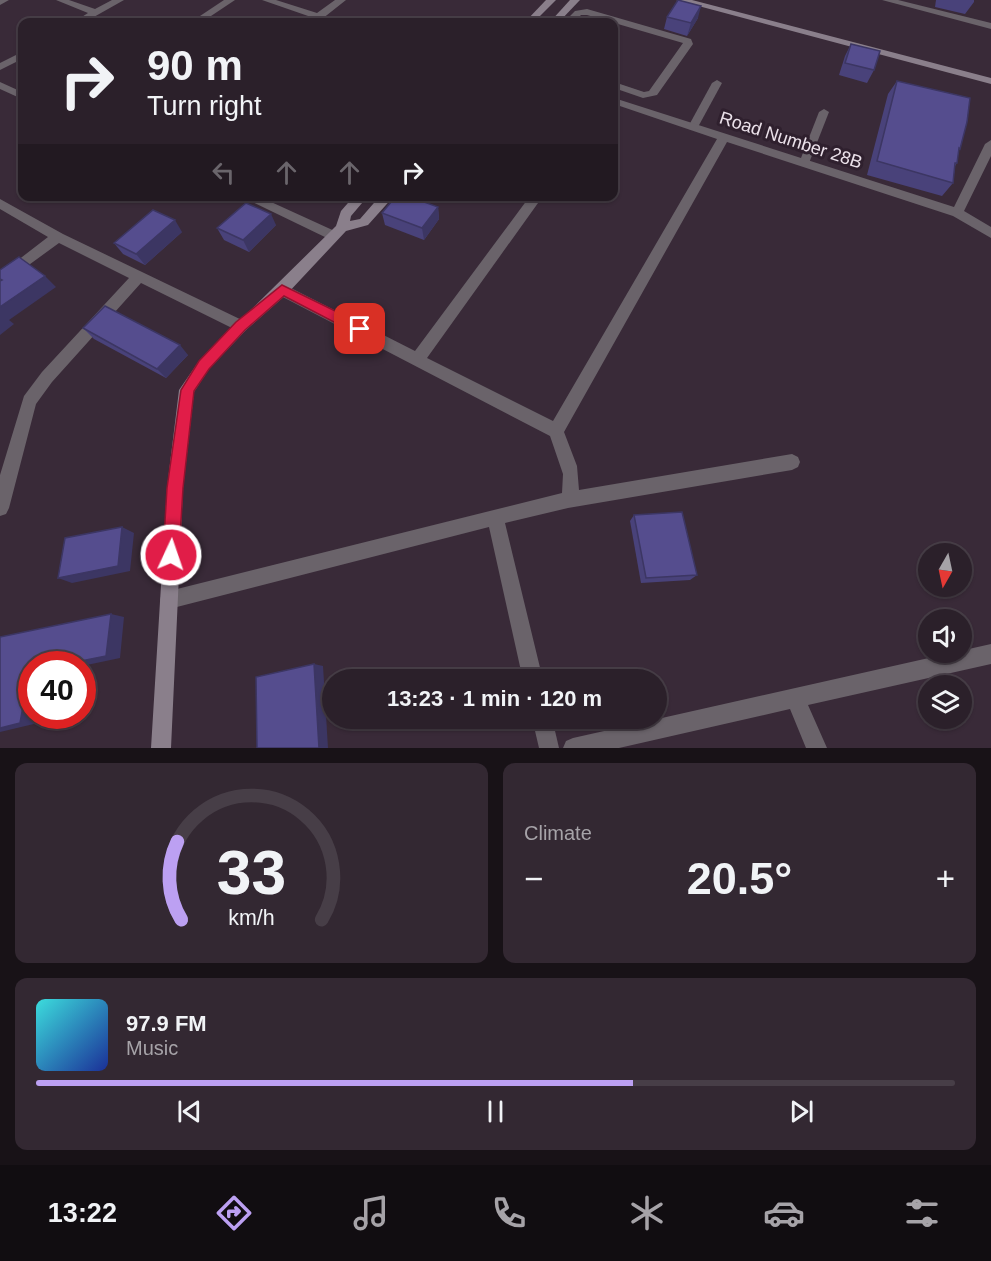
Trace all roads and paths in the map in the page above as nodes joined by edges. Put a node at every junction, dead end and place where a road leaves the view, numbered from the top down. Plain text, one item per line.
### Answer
1 (4, 0) edge
2 (61, 0) edge
3 (119, 0) edge
4 (230, 0) edge
5 (267, 0) edge
6 (341, 0) edge
7 (551, 0) edge
8 (575, 0) edge
9 (683, 0) edge
10 (887, 0) edge
11 (0, 2) edge
12 (96, 13) junction
13 (87, 18) edge
14 (202, 18) edge
15 (310, 18) edge
16 (318, 18) edge
17 (534, 18) edge
18 (558, 18) edge
19 (573, 18) edge
20 (607, 18) edge
21 (618, 21) edge
22 (991, 26) edge
23 (18, 57) edge
24 (0, 67) edge
25 (991, 81) edge
26 (717, 83) dead end
27 (0, 86) edge
28 (618, 86) edge
29 (18, 94) edge
30 (618, 102) edge
31 (824, 112) dead end
32 (693, 127) junction
33 (724, 137) junction
34 (991, 144) edge
35 (804, 163) junction
36 (259, 201) edge
37 (357, 201) edge
38 (383, 201) edge
39 (533, 201) edge
40 (0, 203) edge
41 (957, 213) junction
42 (338, 232) junction
43 (991, 233) edge
44 (58, 237) junction
45 (139, 276) junction
46 (0, 281) edge
47 (282, 290) junction
48 (241, 326) junction
49 (418, 359) junction
50 (556, 431) junction
51 (792, 462) dead end
52 (568, 500) junction
53 (0, 508) edge
54 (495, 517) junction
55 (169, 600) junction
56 (991, 654) edge
57 (530, 669) edge
58 (795, 698) junction
59 (545, 729) edge
60 (161, 748) edge
61 (549, 748) edge
62 (573, 748) edge
63 (817, 748) edge

1 - 11 street
2 - 12 street
3 - 12 street
4 - 14 street
5 - 15 street
6 - 16 street
7 - 17 street
8 - 18 street
9 - 25 street
10 - 22 street
12 - 13 street
19 - 20 street
21 - 28 street
23 - 24 street
26 - 32 lane
27 - 29 street
30 - 32 street, Road Number 28B
31 - 35 lane
32 - 33 street, Road Number 28B
33 - 35 street, Road Number 28B
33 - 50 street
34 - 41 street
35 - 41 street, Road Number 28B
36 - 42 street
37 - 42 street
38 - 42 street
39 - 49 street
40 - 44 street
41 - 43 street, Road Number 28B
42 - 47 street
44 - 45 street
44 - 46 street
45 - 48 street
45 - 53 street
47 - 48 street
47 - 49 street
48 - 55 street
49 - 50 street
50 - 52 street
51 - 52 street
52 - 54 street
54 - 55 street
54 - 57 street
55 - 60 street
56 - 58 street
58 - 62 street
58 - 63 street
59 - 61 street

